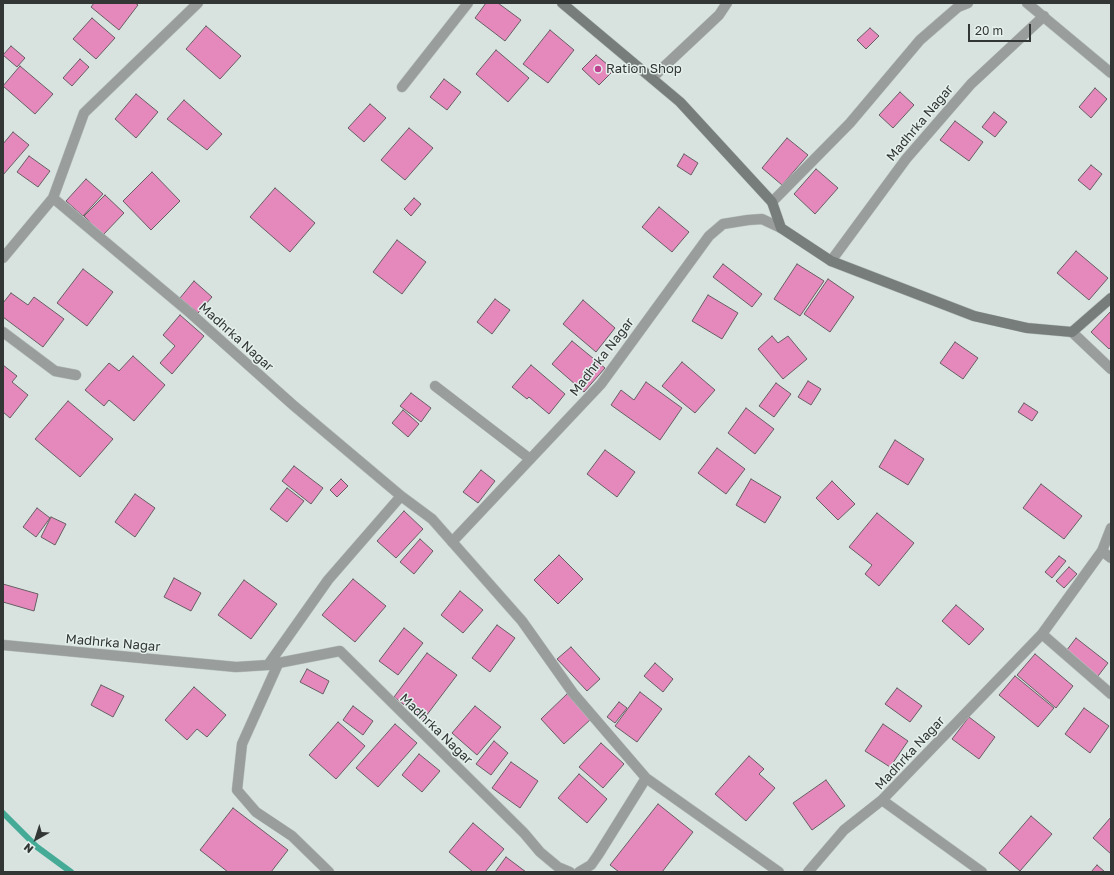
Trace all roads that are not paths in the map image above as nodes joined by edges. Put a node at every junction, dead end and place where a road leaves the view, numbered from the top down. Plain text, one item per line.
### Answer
1 (198, 3) edge
2 (468, 3) edge
3 (562, 3) edge
4 (727, 3) edge
5 (968, 3) edge
6 (1027, 3) edge
7 (1044, 16) junction
8 (1111, 73) edge
9 (652, 78) junction
10 (402, 87) dead end
11 (53, 198) junction
12 (772, 202) junction
13 (780, 228) junction
14 (3, 258) edge
15 (831, 261) junction
16 (1111, 298) edge
17 (3, 332) edge
18 (1072, 332) junction
19 (1111, 369) edge
20 (76, 375) dead end
21 (435, 386) dead end
22 (530, 459) junction
23 (401, 496) junction
24 (1111, 528) edge
25 (452, 542) junction
26 (1102, 551) junction
27 (1111, 558) edge
28 (1042, 634) junction
29 (3, 645) edge
30 (273, 664) junction
31 (1111, 694) edge
32 (646, 778) junction
33 (882, 800) junction
34 (329, 872) edge
35 (570, 872) edge
36 (579, 872) edge
37 (779, 872) edge
38 (808, 872) edge
39 (982, 872) edge

1 - 11 street
2 - 10 street
3 - 9 street
4 - 9 street
5 - 12 street
6 - 7 street
7 - 8 street
7 - 15 street, Madhrka Nagar
9 - 12 street
11 - 14 street
11 - 23 street, Madhrka Nagar
12 - 13 street
13 - 15 street, Madhrka Nagar
13 - 22 street, Madhrka Nagar
15 - 18 street, Madhrka Nagar
16 - 18 street
17 - 20 street
18 - 19 street
21 - 22 street
22 - 25 street, Madhrka Nagar
23 - 25 street, Madhrka Nagar
23 - 30 street
24 - 26 street, Madhrka Nagar
25 - 32 street, Madhrka Nagar
26 - 27 street
26 - 28 street, Madhrka Nagar
28 - 31 street
28 - 33 street, Madhrka Nagar
29 - 30 street, Madhrka Nagar
30 - 34 street
30 - 35 street, Madhrka Nagar
32 - 36 street
32 - 37 street, Madhrka Nagar
33 - 38 street
33 - 39 street, Madhrka Nagar

